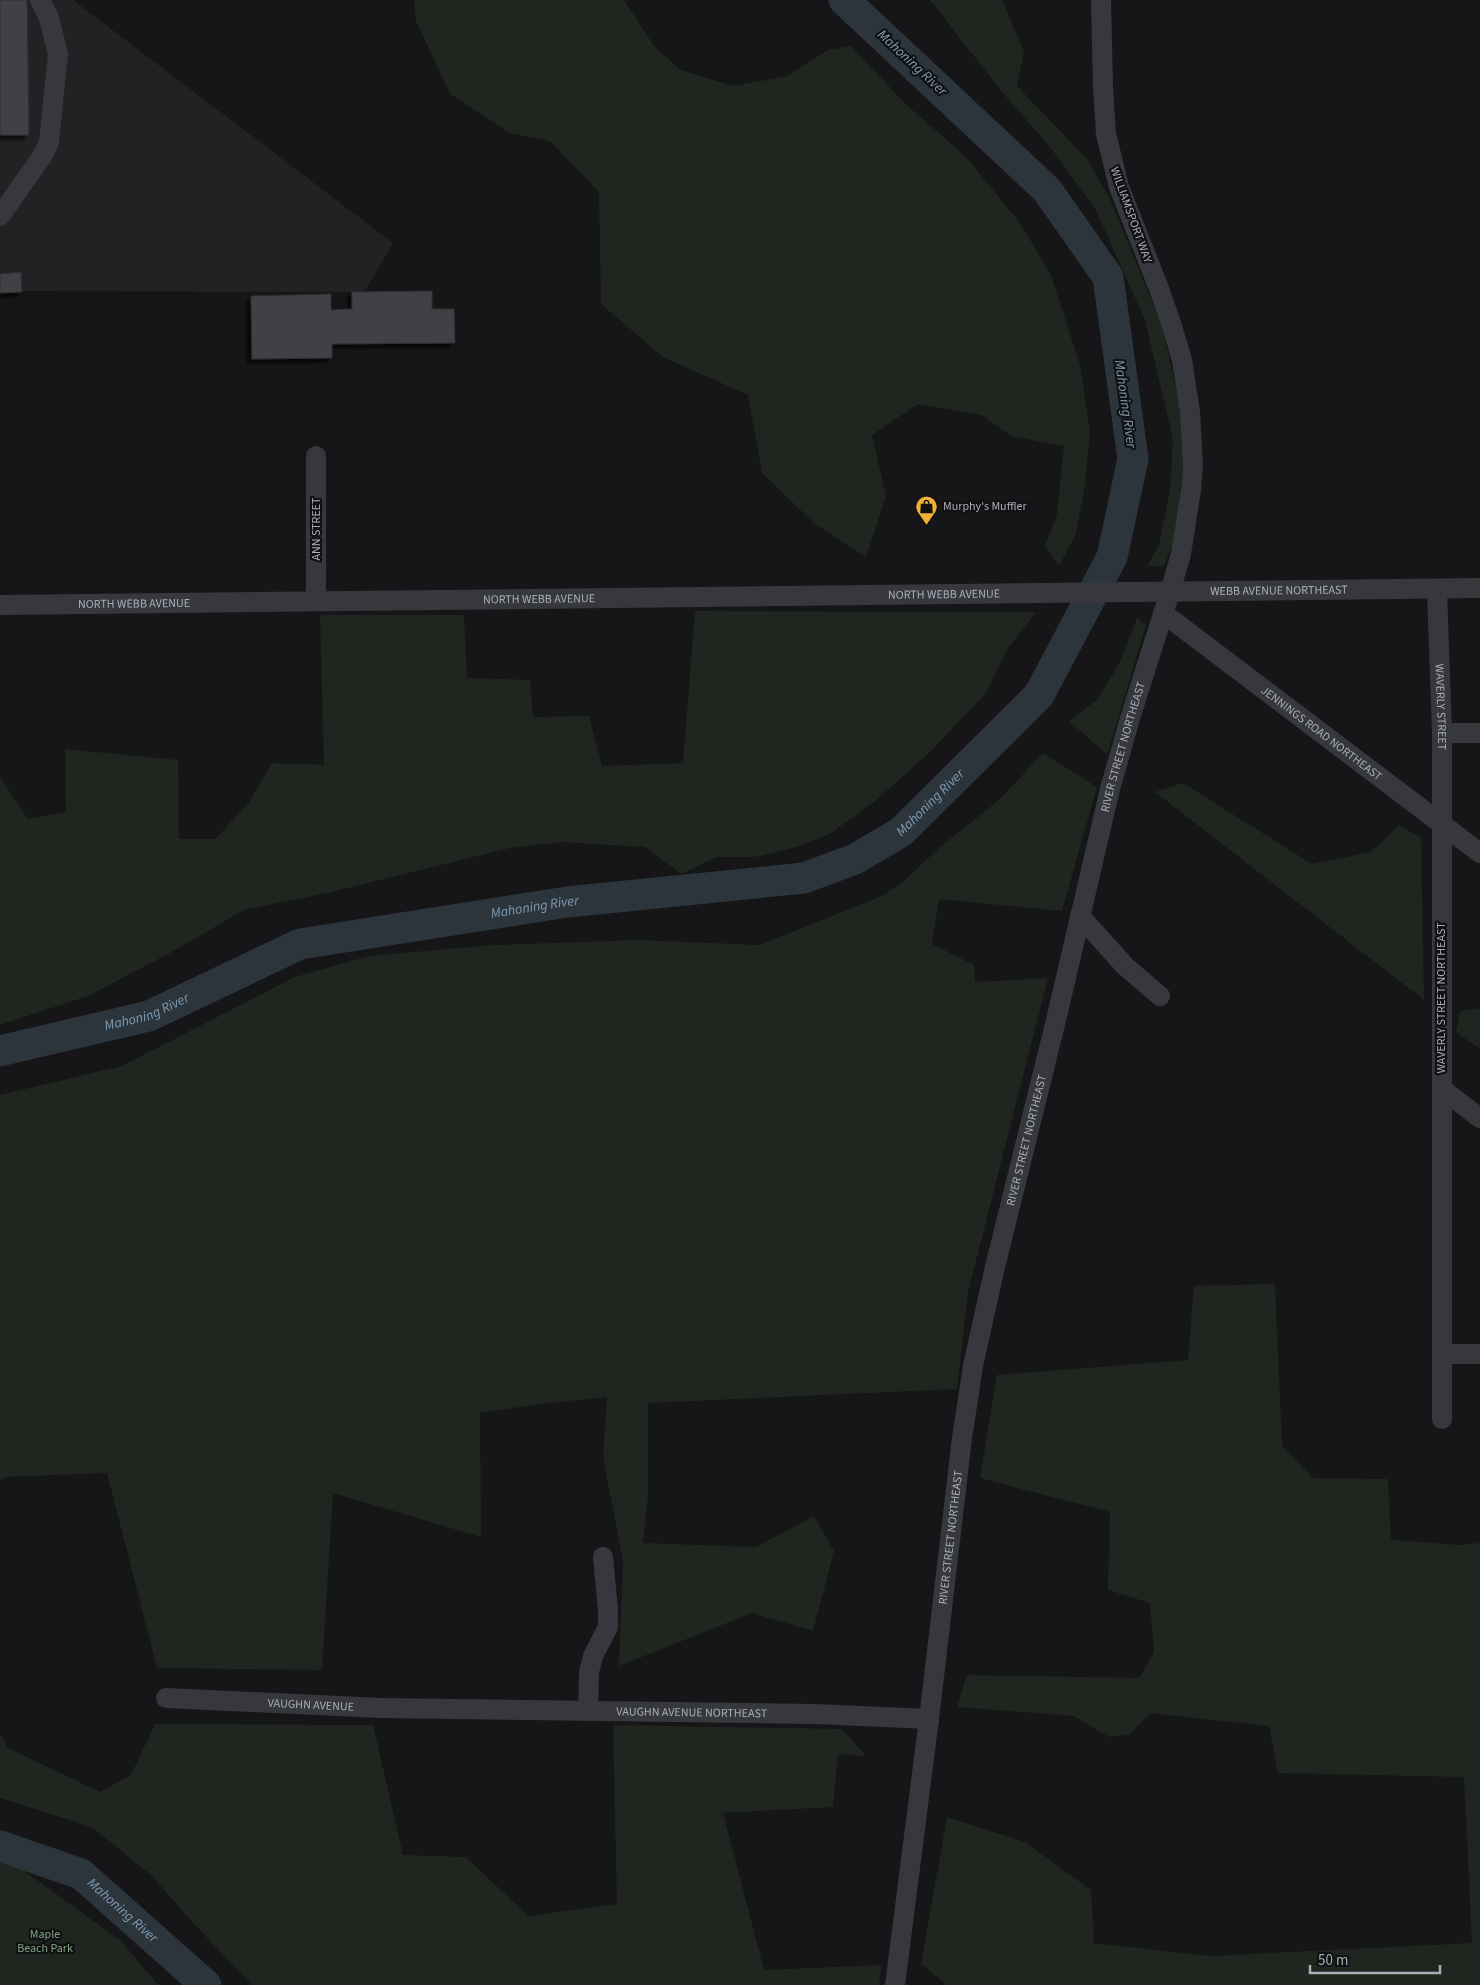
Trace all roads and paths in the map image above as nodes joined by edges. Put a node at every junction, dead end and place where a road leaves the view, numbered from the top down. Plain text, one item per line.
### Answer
1 (40, 0) edge
2 (1101, 0) edge
3 (0, 216) edge
4 (1166, 307) joint
5 (316, 456) dead end
6 (1480, 588) edge
7 (1437, 589) junction
8 (1170, 592) junction
9 (1078, 594) joint
10 (316, 601) junction
11 (0, 605) edge
12 (1163, 613) junction
13 (1442, 733) junction
14 (1480, 733) edge
15 (1441, 823) junction
16 (1480, 853) edge
17 (1080, 916) junction
18 (1160, 996) dead end
19 (1442, 1089) junction
20 (1480, 1118) edge
21 (1442, 1354) junction
22 (1480, 1354) edge
23 (1442, 1419) dead end
24 (603, 1557) dead end
25 (166, 1698) dead end
26 (456, 1710) joint
27 (588, 1711) junction
28 (929, 1719) junction
29 (895, 1985) edge

1 - 3 street
2 - 4 street, WILLIAMSPORT WAY
4 - 8 street, RIVER STREET NORTHEAST
5 - 10 street, ANN STREET
6 - 7 street, WEBB AVENUE NORTHEAST
7 - 8 street, WEBB AVENUE NORTHEAST
7 - 13 street, WAVERLY STREET
8 - 9 street, WEBB AVENUE NORTHEAST
8 - 12 street, RIVER STREET NORTHEAST
9 - 10 street, NORTH WEBB AVENUE
10 - 11 street, NORTH WEBB AVENUE
12 - 15 street, JENNINGS ROAD NORTHEAST
12 - 17 street, RIVER STREET NORTHEAST
13 - 14 street
13 - 15 street, WAVERLY STREET
15 - 16 street, JENNINGS ROAD NORTHEAST
15 - 19 street, WAVERLY STREET NORTHEAST
17 - 18 street
17 - 28 street, RIVER STREET NORTHEAST
19 - 20 street
19 - 21 street, WAVERLY STREET NORTHEAST
21 - 22 street
21 - 23 street, WAVERLY STREET NORTHEAST
24 - 27 street
25 - 26 street, VAUGHN AVENUE
26 - 27 street, VAUGHN AVENUE NORTHEAST
27 - 28 street, VAUGHN AVENUE NORTHEAST
28 - 29 street, RIVER STREET NORTHEAST

